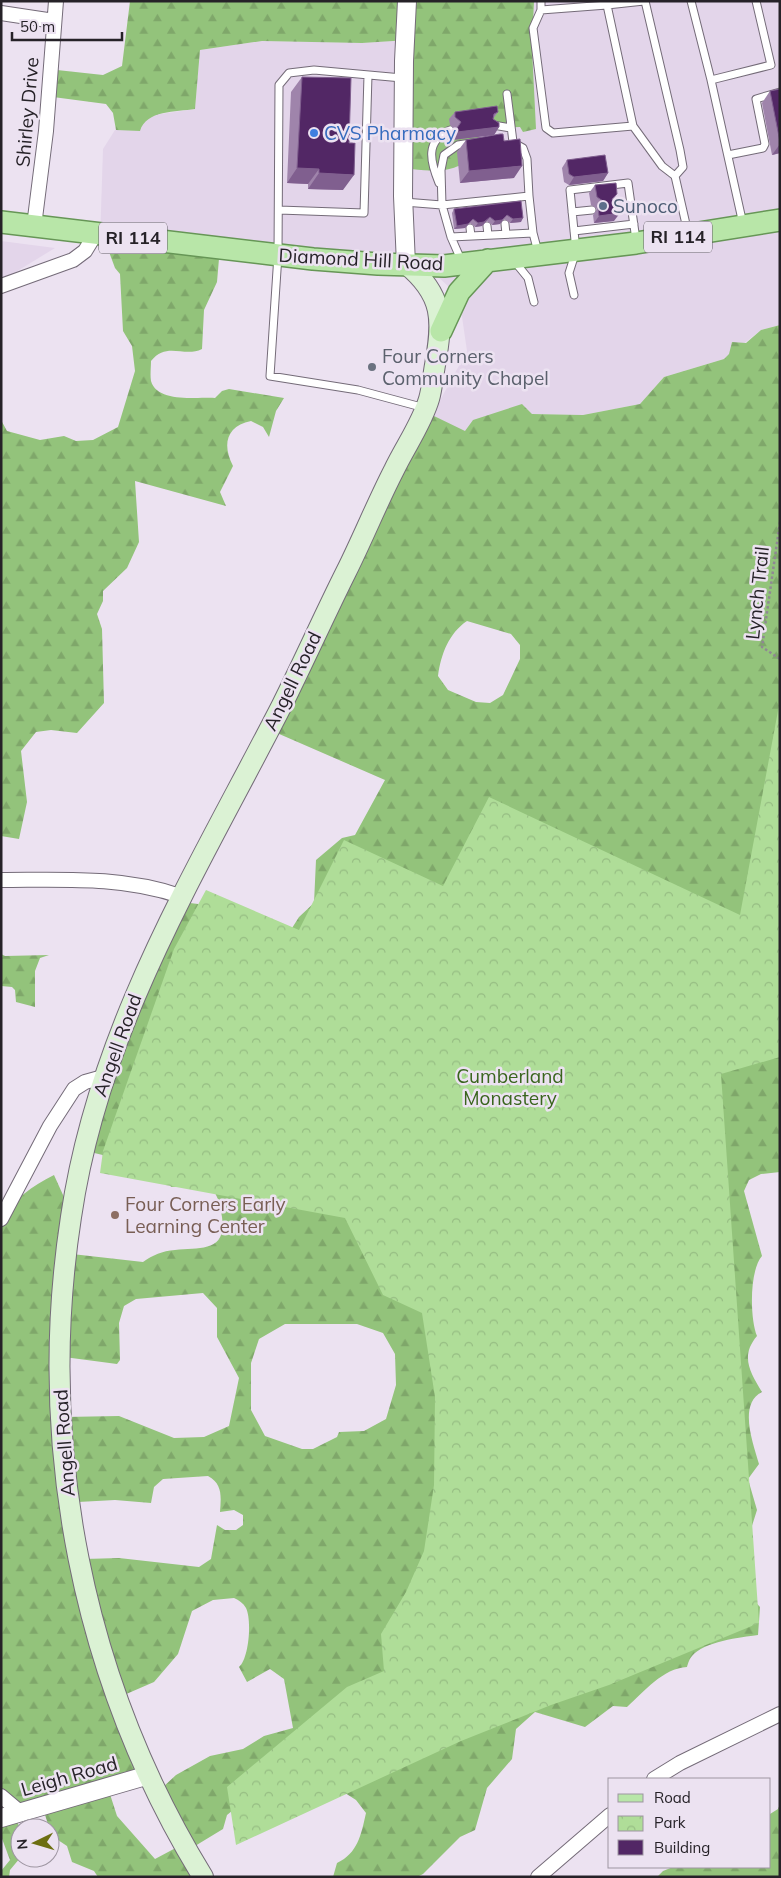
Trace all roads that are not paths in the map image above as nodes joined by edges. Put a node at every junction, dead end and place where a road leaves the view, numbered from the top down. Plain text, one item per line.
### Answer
1 (56, 1) edge
2 (407, 1) edge
3 (541, 1) edge
4 (645, 1) edge
5 (691, 1) edge
6 (756, 1) edge
7 (606, 3) edge
8 (541, 10) junction
9 (1, 13) edge
10 (54, 21) junction
11 (368, 75) junction
12 (404, 78) junction
13 (711, 80) junction
14 (780, 92) edge
15 (507, 94) dead end
16 (493, 126) edge
17 (633, 126) junction
18 (511, 128) junction
19 (450, 130) dead end
20 (504, 141) edge
21 (513, 142) junction
22 (476, 143) edge
23 (728, 155) junction
24 (675, 176) junction
25 (442, 189) junction
26 (529, 196) junction
27 (502, 199) junction
28 (484, 201) junction
29 (403, 202) junction
30 (468, 202) junction
31 (631, 204) junction
32 (442, 205) junction
33 (503, 207) edge
34 (612, 207) edge
35 (485, 209) edge
36 (279, 210) junction
37 (592, 210) dead end
38 (468, 211) edge
39 (572, 212) junction
40 (780, 220) edge
41 (1, 222) edge
42 (505, 224) edge
43 (34, 226) junction
44 (487, 226) edge
45 (743, 227) junction
46 (470, 228) edge
47 (96, 233) junction
48 (533, 233) junction
49 (635, 233) junction
50 (506, 234) junction
51 (488, 235) junction
52 (470, 236) junction
53 (689, 236) junction
54 (451, 237) junction
55 (575, 241) junction
56 (278, 255) junction
57 (539, 255) junction
58 (511, 258) junction
59 (488, 260) junction
60 (406, 264) junction
61 (463, 264) junction
62 (1, 286) edge
63 (574, 295) dead end
64 (534, 302) dead end
65 (441, 331) junction
66 (425, 408) junction
67 (1, 880) edge
68 (180, 896) junction
69 (103, 1077) junction
70 (1, 1219) edge
71 (780, 1714) edge
72 (149, 1775) junction
73 (656, 1778) edge
74 (1, 1796) edge
75 (20, 1812) junction
76 (608, 1817) edge
77 (1, 1818) edge
78 (203, 1877) edge
79 (538, 1877) edge

1 - 10 street, Shirley Drive
2 - 12 street
3 - 8 lane
4 - 7 lane
4 - 24 lane
5 - 13 lane
6 - 13 lane
7 - 8 lane
7 - 17 lane
8 - 17 lane
9 - 10 street
10 - 43 street, Shirley Drive
11 - 12 lane
11 - 36 lane
11 - 36 lane
12 - 29 street
13 - 23 lane
14 - 23 lane
15 - 18 lane
16 - 18 lane
17 - 24 lane
18 - 21 lane
19 - 25 lane
20 - 21 lane
21 - 26 lane
22 - 25 lane
23 - 45 lane
24 - 53 lane
25 - 32 lane
26 - 27 lane
26 - 48 lane
27 - 28 lane
27 - 33 lane
28 - 30 lane
28 - 35 lane
29 - 32 lane
29 - 60 street
30 - 32 lane
30 - 38 lane
31 - 34 lane
31 - 39 lane
31 - 49 lane
32 - 54 lane
36 - 56 lane
37 - 39 lane
39 - 55 lane
40 - 45 main road, Diamond Hill Road / RI 114
41 - 43 main road, Diamond Hill Road / RI 114
42 - 50 lane
43 - 47 main road, Diamond Hill Road / RI 114
44 - 51 lane
45 - 53 main road, Diamond Hill Road / RI 114
46 - 52 lane
47 - 56 main road, Diamond Hill Road / RI 114
47 - 62 street
48 - 50 lane
48 - 57 lane
49 - 53 main road, Diamond Hill Road / RI 114
49 - 55 main road, Diamond Hill Road / RI 114
50 - 51 lane
51 - 52 lane
52 - 54 lane
54 - 61 lane
55 - 57 main road, Diamond Hill Road / RI 114
55 - 63 lane
56 - 60 main road, Diamond Hill Road / RI 114
56 - 66 lane
57 - 58 main road, Diamond Hill Road / RI 114
58 - 59 main road, Diamond Hill Road / RI 114
58 - 64 lane
59 - 61 main road, Diamond Hill Road / RI 114
59 - 65 main road
60 - 61 main road, Diamond Hill Road / RI 114
60 - 65 main road, Angell Road
65 - 66 main road, Angell Road
66 - 68 main road, Angell Road
67 - 68 street
68 - 69 main road, Angell Road
69 - 70 street
69 - 72 main road, Angell Road
71 - 73 street
72 - 75 street, Leigh Road
72 - 78 main road, Angell Road
74 - 75 street
75 - 77 street, Leigh Road
76 - 79 street

